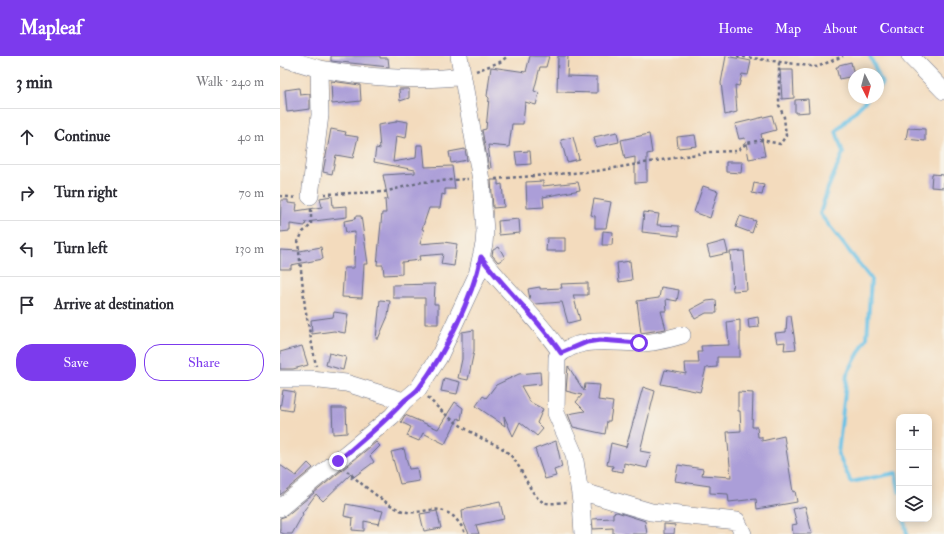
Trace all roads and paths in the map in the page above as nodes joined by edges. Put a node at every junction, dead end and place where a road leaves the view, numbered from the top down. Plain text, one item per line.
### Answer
1 (459, 56) edge
2 (508, 56) edge
3 (737, 56) edge
4 (843, 56) edge
5 (910, 56) edge
6 (280, 57) edge
7 (779, 62) junction
8 (319, 69) junction
9 (462, 76) junction
10 (944, 92) edge
11 (481, 180) junction
12 (280, 196) edge
13 (310, 196) junction
14 (481, 257) junction
15 (682, 335) dead end
16 (561, 353) junction
17 (280, 379) edge
18 (319, 380) junction
19 (418, 389) junction
20 (404, 401) junction
21 (338, 461) junction
22 (581, 496) junction
23 (280, 508) edge
24 (465, 534) edge
25 (583, 534) edge
26 (743, 534) edge

1 - 9 street
2 - 9 path
3 - 7 path
4 - 7 path
5 - 10 street
6 - 8 street
7 - 11 path
8 - 9 street
8 - 13 street
9 - 11 street
11 - 13 path
11 - 14 street
12 - 13 path
13 - 18 path
14 - 16 street
14 - 19 street
15 - 16 street
16 - 22 street
17 - 18 street
18 - 20 street
19 - 20 street
19 - 22 path
20 - 21 street
21 - 23 street
21 - 24 path
22 - 25 street
22 - 26 street

